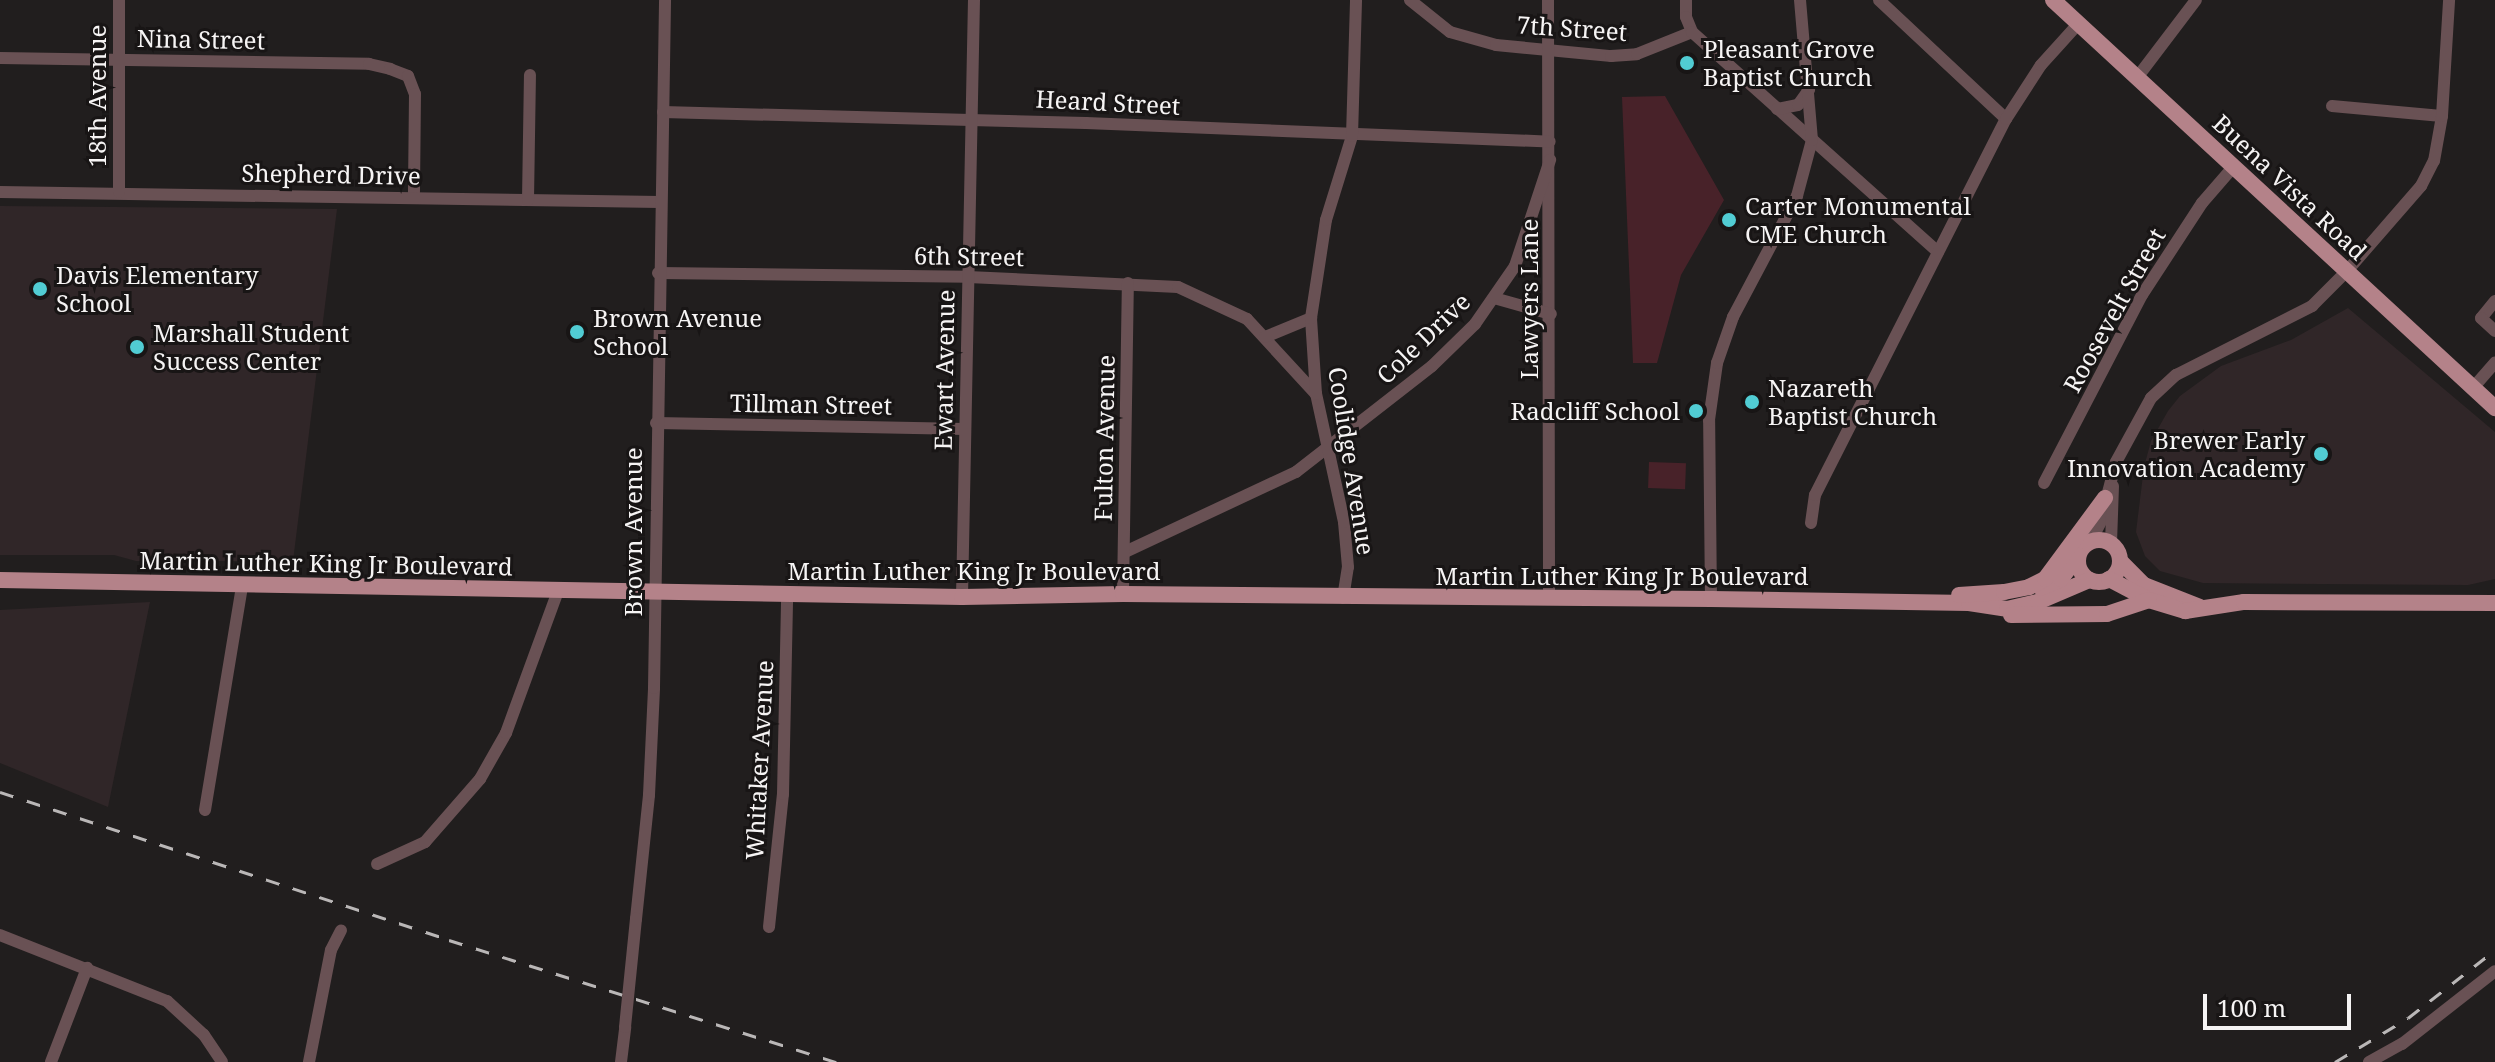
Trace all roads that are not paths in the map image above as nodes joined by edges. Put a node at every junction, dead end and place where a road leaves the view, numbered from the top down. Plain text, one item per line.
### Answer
1 (119, 0) edge
2 (665, 0) edge
3 (974, 0) edge
4 (1356, 0) edge
5 (1410, 0) edge
6 (1548, 0) edge
7 (1686, 0) edge
8 (1800, 0) edge
9 (1879, 0) edge
10 (2053, 0) edge
11 (2196, 0) edge
12 (2449, 0) edge
13 (2079, 23) junction
14 (1692, 32) junction
15 (1551, 50) junction
16 (0, 58) edge
17 (118, 59) junction
18 (530, 75) dead end
19 (2136, 79) junction
20 (1809, 90) junction
21 (2332, 106) dead end
22 (1777, 109) junction
23 (663, 112) junction
24 (2442, 116) junction
25 (971, 119) junction
26 (2006, 119) junction
27 (1352, 136) junction
28 (1812, 140) junction
29 (1550, 142) junction
30 (1550, 160) junction
31 (2234, 166) junction
32 (0, 192) edge
33 (119, 192) junction
34 (414, 198) junction
35 (528, 200) junction
36 (660, 202) junction
37 (1938, 252) junction
38 (2347, 271) junction
39 (658, 273) junction
40 (968, 277) junction
41 (1128, 283) junction
42 (1494, 298) junction
43 (2495, 301) edge
44 (1551, 314) junction
45 (1311, 318) junction
46 (2495, 331) edge
47 (1265, 337) junction
48 (2495, 363) edge
49 (2472, 389) junction
50 (1316, 394) junction
51 (2495, 408) edge
52 (656, 423) junction
53 (965, 429) junction
54 (1329, 448) junction
55 (2113, 478) junction
56 (2044, 483) dead end
57 (2105, 498) junction
58 (1811, 523) dead end
59 (2091, 541) junction
60 (2111, 543) junction
61 (1125, 552) junction
62 (2078, 556) junction
63 (2120, 561) junction
64 (2109, 579) junction
65 (0, 580) edge
66 (2089, 580) junction
67 (242, 586) junction
68 (558, 591) junction
69 (655, 594) junction
70 (1123, 594) junction
71 (787, 595) junction
72 (962, 597) junction
73 (1343, 598) junction
74 (1549, 598) junction
75 (1711, 599) junction
76 (2149, 600) junction
77 (1930, 603) junction
78 (1948, 603) junction
79 (1969, 603) junction
80 (2495, 603) edge
81 (2200, 607) junction
82 (205, 810) dead end
83 (377, 864) dead end
84 (769, 927) dead end
85 (341, 930) dead end
86 (0, 935) edge
87 (87, 968) junction
88 (2495, 971) edge
89 (51, 1062) edge
90 (222, 1062) edge
91 (309, 1062) edge
92 (621, 1062) edge
93 (2369, 1062) edge

1 - 17 street, 18th Avenue
2 - 23 street, Brown Avenue
3 - 25 street, Ewart Avenue
4 - 27 street, Coolidge Avenue
5 - 15 street, 7th Street
6 - 15 street, Lawyers Lane
7 - 14 street
8 - 20 street
9 - 26 street
10 - 13 main road, Buena Vista Road
11 - 19 street
12 - 24 street
13 - 19 main road, Buena Vista Road
13 - 26 street
14 - 15 street, 7th Street
14 - 22 street
15 - 29 street, Lawyers Lane
16 - 17 street, Nina Street
17 - 33 street, 18th Avenue
17 - 34 street, Nina Street
18 - 35 street
19 - 31 main road, Buena Vista Road
20 - 22 street
20 - 28 street
21 - 24 street
22 - 28 street
23 - 25 street, Heard Street
23 - 36 street, Brown Avenue
24 - 38 street
25 - 27 street, Heard Street
25 - 40 street, Ewart Avenue
26 - 37 street
27 - 29 street, Heard Street
27 - 45 street, Coolidge Avenue
28 - 37 street
28 - 75 street
29 - 30 street, Lawyers Lane
30 - 42 street, Cole Drive
30 - 44 street, Lawyers Lane
31 - 38 main road, Buena Vista Road
31 - 56 street, Roosevelt Street
32 - 33 street, Shepherd Drive
33 - 34 street, Shepherd Drive
34 - 35 street, Shepherd Drive
35 - 36 street, Shepherd Drive
36 - 39 street, Brown Avenue
37 - 58 street
38 - 49 main road, Buena Vista Road
38 - 55 street
39 - 40 street, 6th Street
39 - 52 street, Brown Avenue
40 - 41 street, 6th Street
40 - 53 street, Ewart Avenue
41 - 47 street, 6th Street
41 - 61 street, Fulton Avenue
42 - 44 street
42 - 54 street, Cole Drive
43 - 46 street
44 - 74 street, Lawyers Lane
45 - 47 street
45 - 50 street, Coolidge Avenue
47 - 50 street, 6th Street
48 - 49 street
49 - 51 main road, Buena Vista Road
50 - 54 street, Coolidge Avenue
52 - 53 street, Tillman Street
52 - 69 street, Brown Avenue
53 - 72 street, Ewart Avenue
54 - 61 street, Cole Drive
54 - 73 street, Coolidge Avenue
55 - 57 street
55 - 60 street
57 - 59 street
57 - 77 main road
59 - 60 main road
59 - 62 main road
60 - 63 main road
61 - 70 street, Fulton Avenue
62 - 66 main road
62 - 79 main road, Martin Luther King Jr Boulevard
63 - 64 main road
63 - 81 main road
64 - 66 main road
64 - 76 main road
65 - 67 main road, Martin Luther King Jr Boulevard
66 - 79 main road, Martin Luther King Jr Boulevard
67 - 68 main road, Martin Luther King Jr Boulevard
67 - 82 street
68 - 69 main road, Martin Luther King Jr Boulevard
68 - 83 street
69 - 71 main road, Martin Luther King Jr Boulevard
69 - 92 street, Brown Avenue, bridge
70 - 72 main road, Martin Luther King Jr Boulevard
70 - 73 main road, Martin Luther King Jr Boulevard
71 - 72 main road, Martin Luther King Jr Boulevard
71 - 84 street, Whitaker Avenue
73 - 74 main road, Martin Luther King Jr Boulevard
74 - 75 main road, Martin Luther King Jr Boulevard
75 - 77 main road, Martin Luther King Jr Boulevard
76 - 78 main road, Martin Luther King Jr Boulevard
76 - 81 main road
77 - 78 main road, Martin Luther King Jr Boulevard
78 - 79 main road, Martin Luther King Jr Boulevard
80 - 81 main road
85 - 91 street
86 - 87 street
87 - 89 street
87 - 90 street
88 - 93 street

